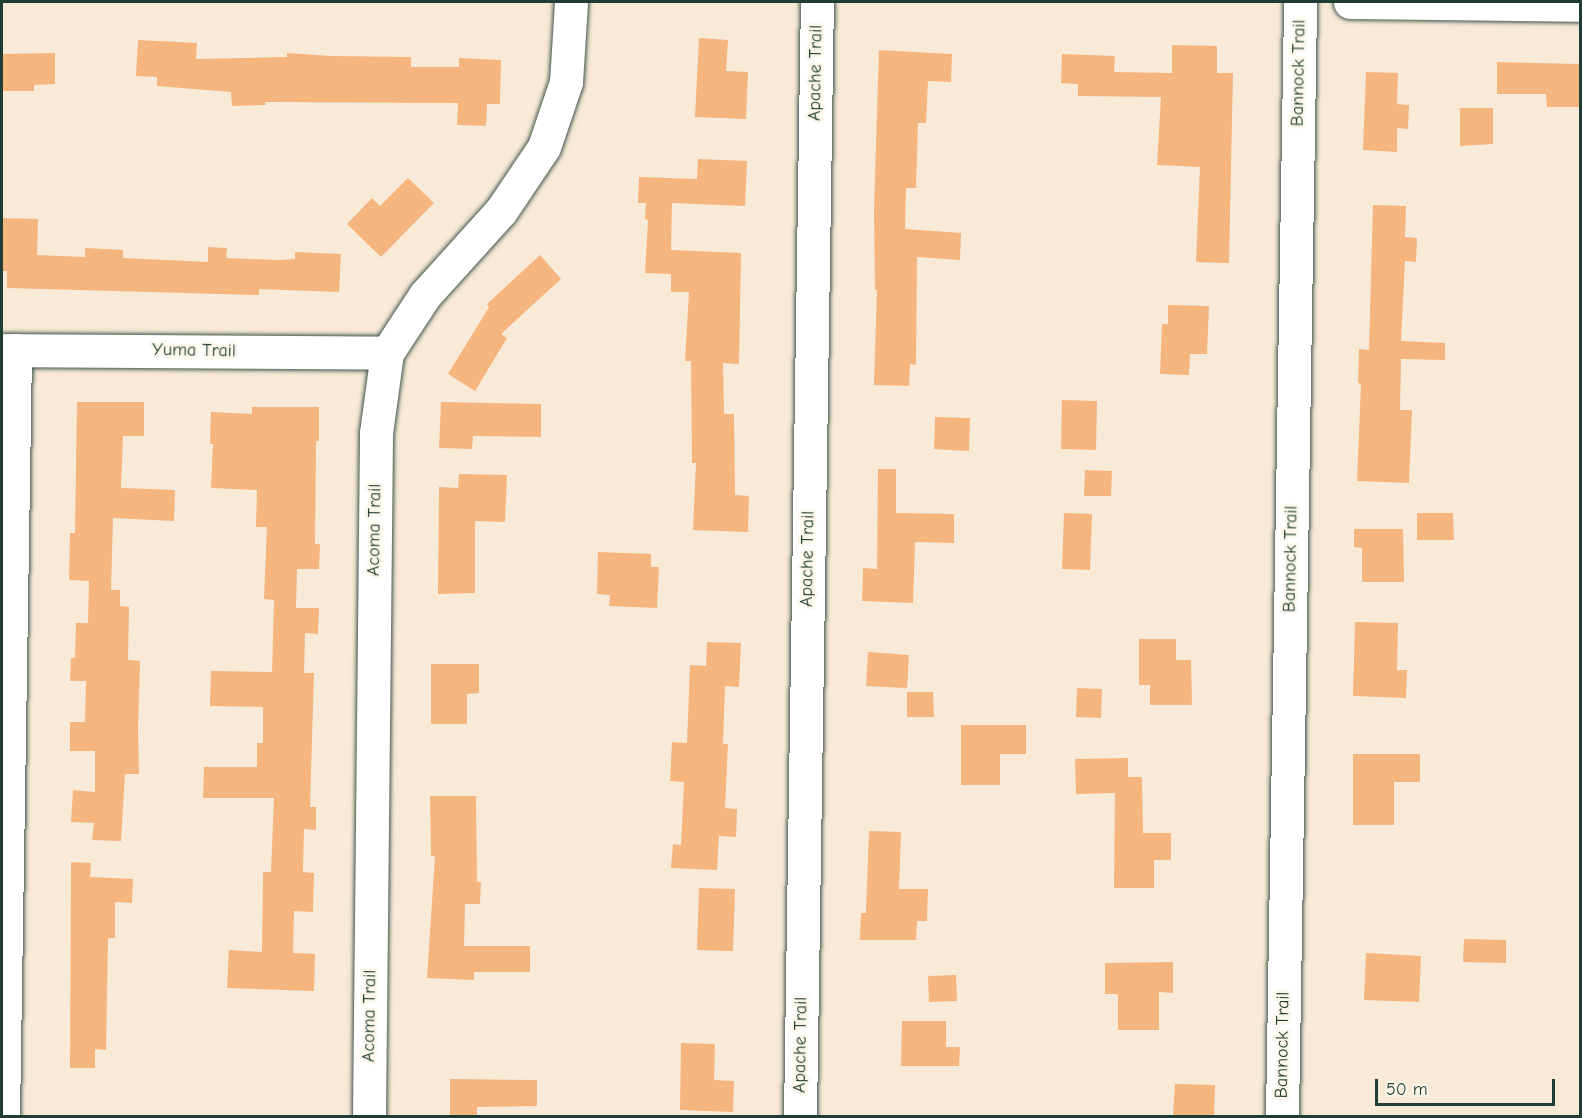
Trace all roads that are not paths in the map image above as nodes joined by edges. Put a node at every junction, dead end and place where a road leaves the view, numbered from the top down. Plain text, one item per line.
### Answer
1 (571, 2) edge
2 (817, 2) edge
3 (1300, 2) edge
4 (1350, 2) edge
5 (1581, 5) edge
6 (8, 350) edge
7 (387, 353) junction
8 (3, 1116) edge
9 (369, 1116) edge
10 (800, 1116) edge
11 (1282, 1116) edge

1 - 7 street, Acoma Trail
2 - 10 street, Apache Trail
3 - 11 street, Bannock Trail
4 - 5 street
6 - 7 street, Yuma Trail
6 - 8 street
7 - 9 street, Acoma Trail

